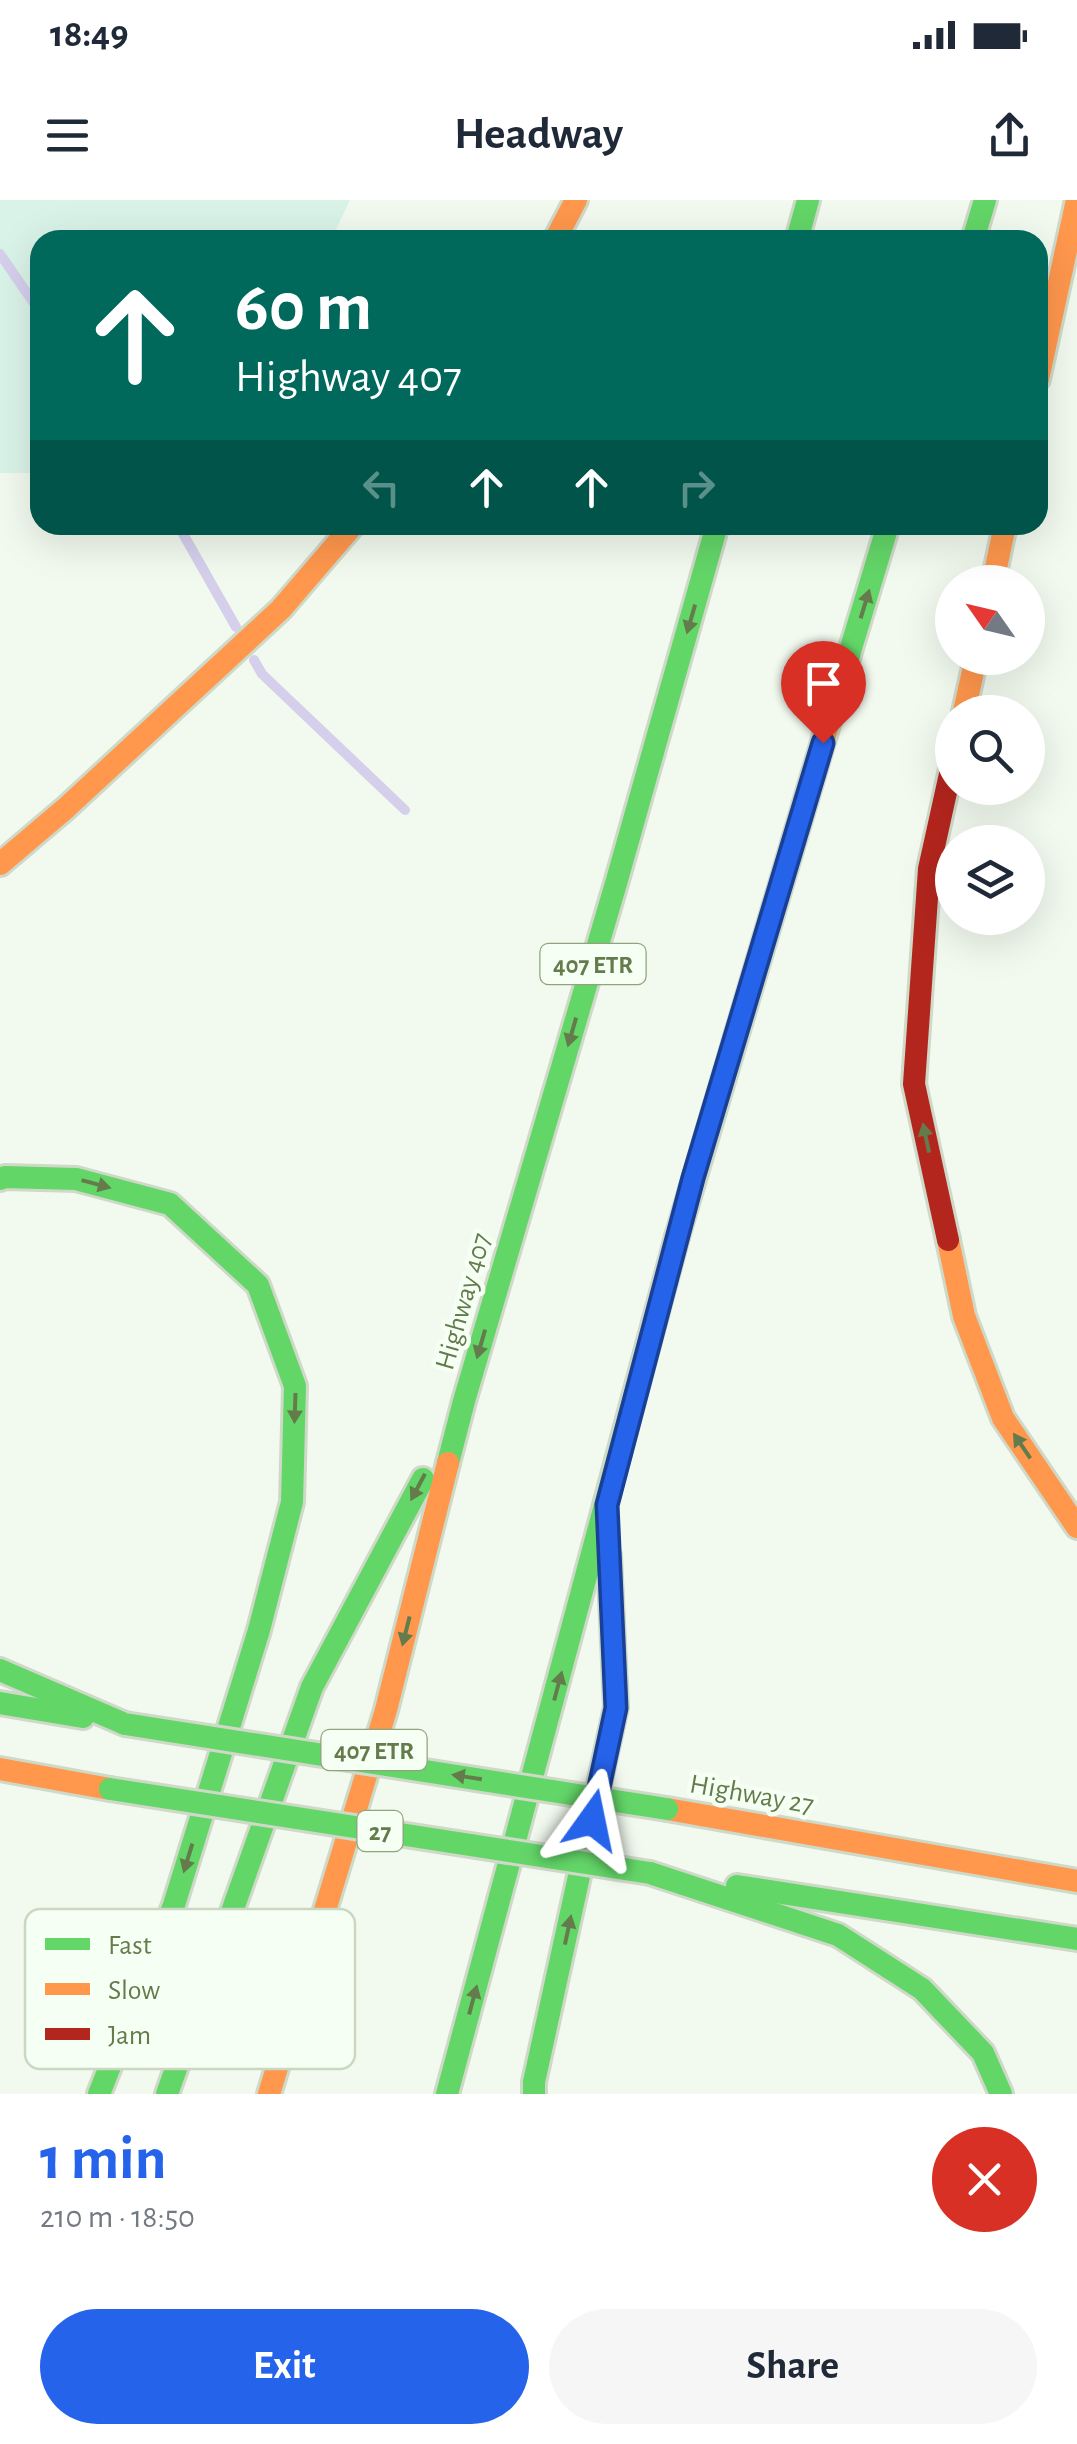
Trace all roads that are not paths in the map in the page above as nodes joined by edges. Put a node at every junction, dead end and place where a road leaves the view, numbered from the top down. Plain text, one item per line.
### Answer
1 (576, 200) edge
2 (808, 200) edge
3 (985, 200) edge
4 (1077, 200) edge
5 (560, 230) edge
6 (800, 230) edge
7 (976, 230) edge
8 (1048, 334) edge
9 (344, 535) edge
10 (714, 535) edge
11 (885, 535) edge
12 (1004, 535) edge
13 (997, 565) edge
14 (944, 805) edge
15 (0, 864) edge
16 (0, 1179) edge
17 (464, 1401) junction
18 (607, 1505) junction
19 (1077, 1527) edge
20 (0, 1670) edge
21 (0, 1703) edge
22 (125, 1724) junction
23 (0, 1768) edge
24 (650, 1873) junction
25 (1077, 1881) edge
26 (172, 1909) edge
27 (233, 1909) edge
28 (326, 1909) edge
29 (1077, 1939) edge
30 (108, 2069) edge
31 (176, 2069) edge
32 (278, 2069) edge
33 (98, 2094) edge
34 (167, 2094) edge
35 (270, 2094) edge
36 (448, 2094) edge
37 (534, 2094) edge
38 (1001, 2094) edge

1 - 5 main road
2 - 6 main road
3 - 7 main road
4 - 8 main road
9 - 15 main road
10 -> 17 main road, Highway 407 / 407 ETR
18 -> 11 main road
12 - 13 main road
19 -> 14 main road
16 -> 26 main road
17 -> 27 main road
17 -> 28 main road, Highway 407 / 407 ETR
36 -> 18 main road
37 -> 18 main road
20 - 22 main road
21 - 22 main road, Highway 27
25 -> 22 main road, Highway 27, bridge
23 - 24 main road, 27, bridge
24 - 29 main road, 27
24 - 38 main road
30 -> 33 main road
31 -> 34 main road
32 -> 35 main road, Highway 407 / 407 ETR

